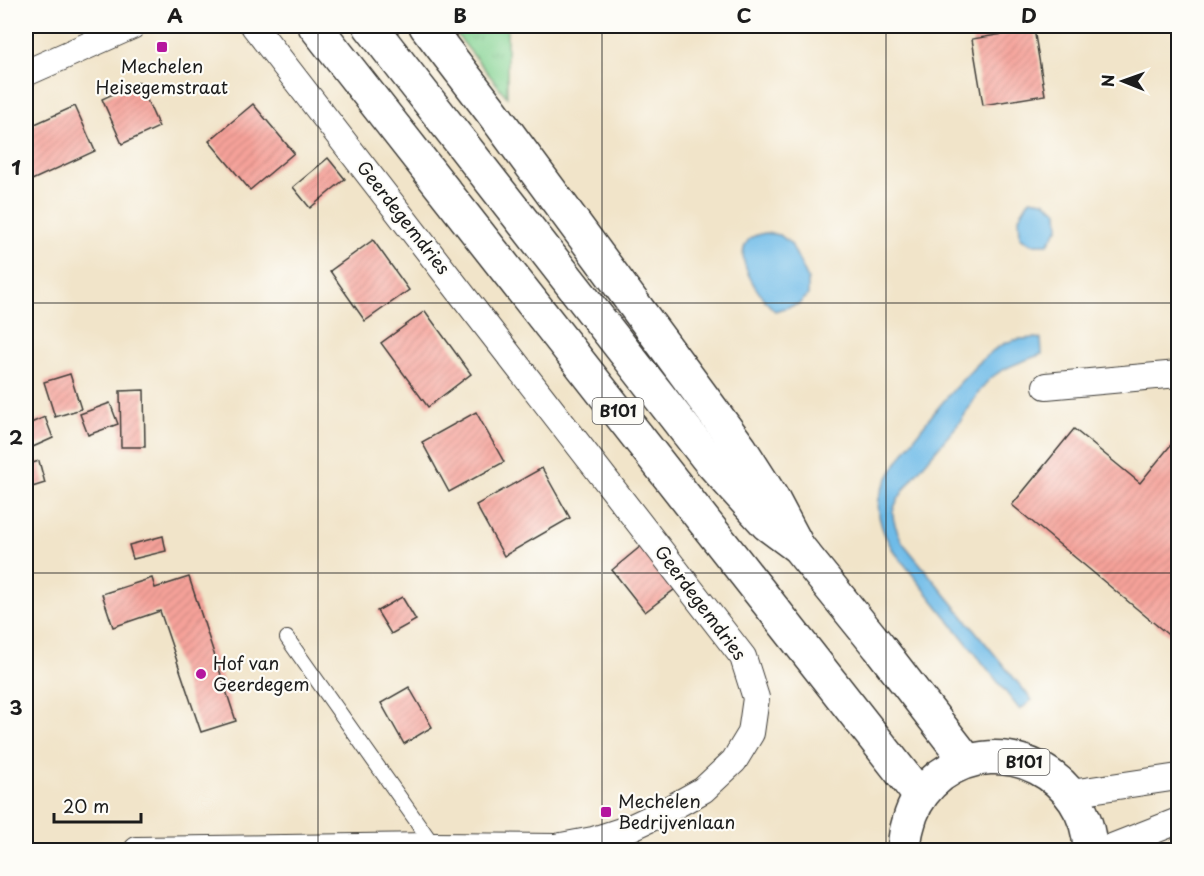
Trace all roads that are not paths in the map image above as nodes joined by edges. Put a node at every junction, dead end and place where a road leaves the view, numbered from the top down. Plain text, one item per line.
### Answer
1 (132, 26) edge
2 (254, 26) edge
3 (315, 26) edge
4 (370, 26) edge
5 (426, 26) edge
6 (26, 73) edge
7 (1179, 374) edge
8 (1046, 386) dead end
9 (798, 547) junction
10 (287, 638) dead end
11 (968, 761) junction
12 (1179, 777) edge
13 (1071, 793) junction
14 (920, 796) junction
15 (1179, 821) edge
16 (434, 846) junction
17 (310, 849) edge
18 (136, 850) edge
19 (905, 850) edge
20 (1090, 850) edge
21 (1104, 850) edge

1 - 6 street
2 - 16 street, Geerdegemdries
3 - 14 main road, B101
4 - 9 main road, B101
5 - 9 main road, B101
7 - 8 street
9 - 11 main road, B101
10 - 16 lane
11 - 13 main road, B101
11 - 14 main road, B101
12 - 13 street
13 - 20 main road, B101
14 - 19 main road, B101
15 - 21 street
16 - 17 street, Geerdegemdries
17 - 18 street, Geerdegemdries

